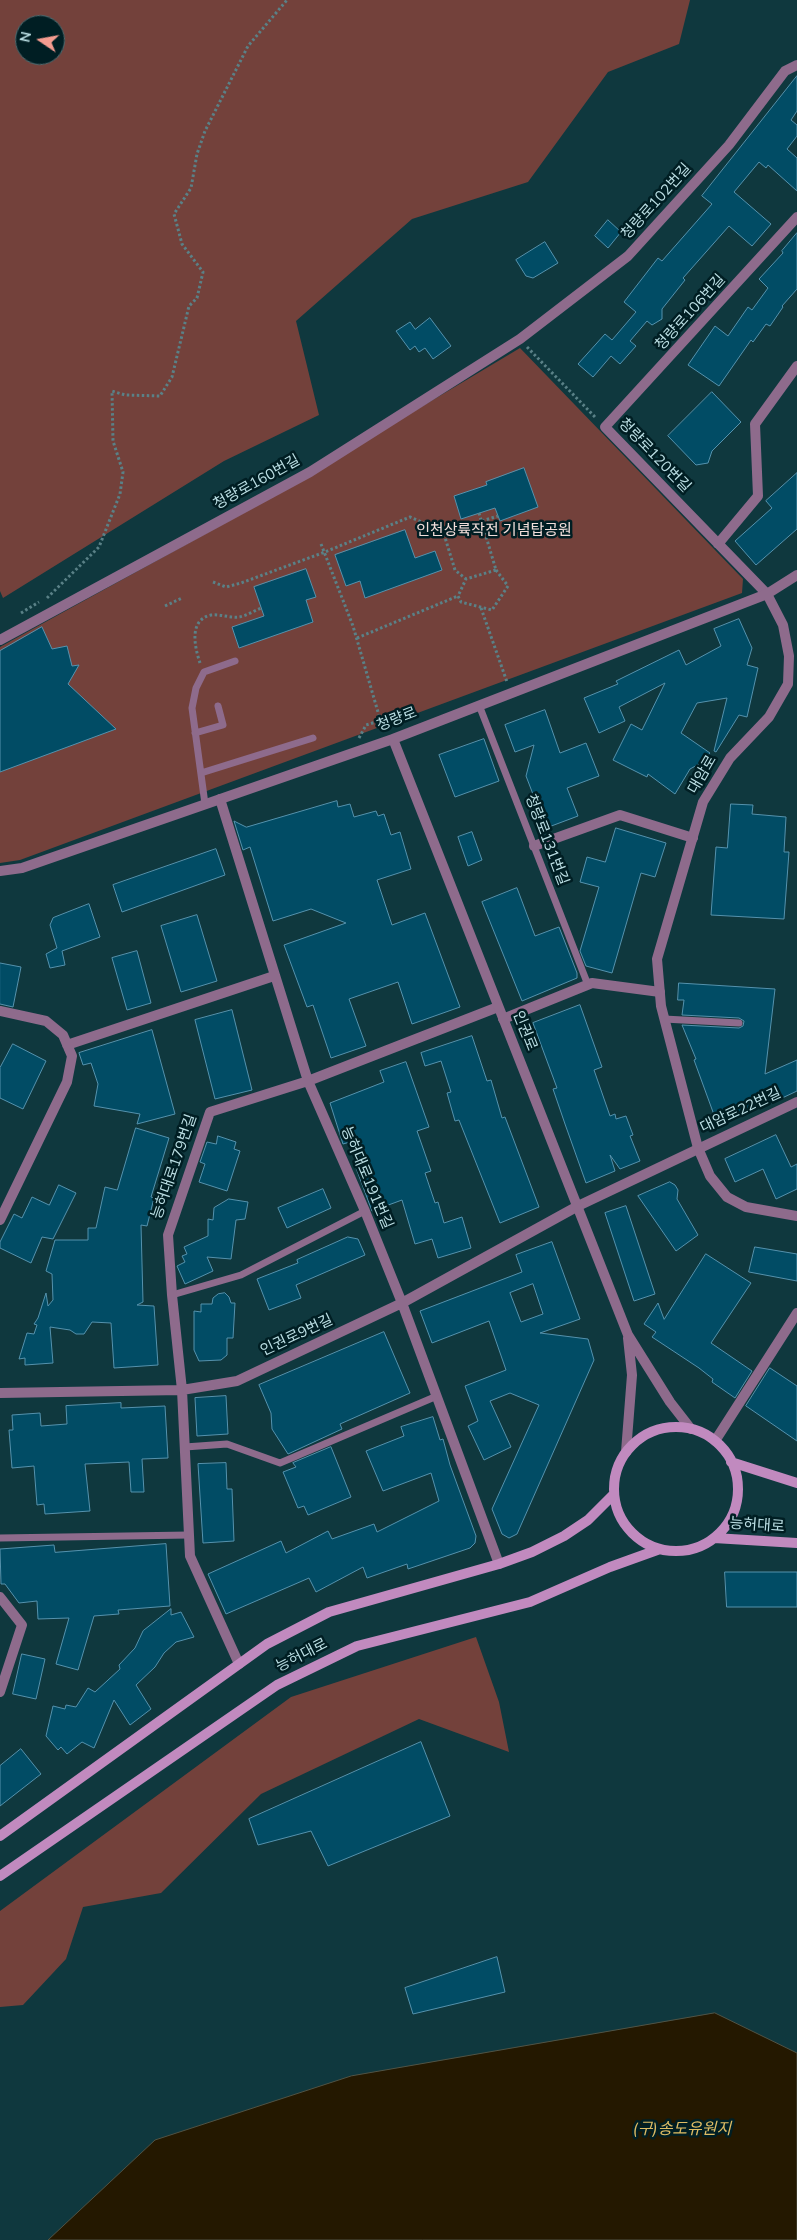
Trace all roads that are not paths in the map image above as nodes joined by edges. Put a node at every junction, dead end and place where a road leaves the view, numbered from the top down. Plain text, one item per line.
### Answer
1 (797, 65) edge
2 (797, 217) edge
3 (520, 339) joint
4 (797, 366) edge
5 (605, 427) joint
6 (718, 544) junction
7 (797, 575) edge
8 (767, 594) junction
9 (0, 640) edge
10 (235, 661) dead end
11 (478, 705) junction
12 (218, 706) dead end
13 (195, 733) junction
14 (313, 738) dead end
15 (393, 738) junction
16 (201, 774) junction
17 (220, 799) junction
18 (205, 804) junction
19 (693, 838) junction
20 (534, 846) junction
21 (0, 871) edge
22 (274, 976) junction
23 (588, 985) junction
24 (660, 992) junction
25 (498, 1007) junction
26 (0, 1011) edge
27 (503, 1019) junction
28 (664, 1019) junction
29 (739, 1023) dead end
30 (67, 1045) junction
31 (308, 1081) junction
32 (797, 1102) edge
33 (698, 1148) junction
34 (578, 1206) junction
35 (365, 1211) junction
36 (797, 1216) edge
37 (0, 1220) edge
38 (172, 1295) junction
39 (402, 1303) junction
40 (797, 1313) edge
41 (628, 1335) junction
42 (182, 1390) junction
43 (0, 1393) edge
44 (437, 1396) junction
45 (692, 1429) junction
46 (715, 1441) junction
47 (185, 1446) junction
48 (626, 1452) junction
49 (731, 1462) junction
50 (797, 1483) edge
51 (614, 1494) junction
52 (189, 1534) junction
53 (0, 1538) edge
54 (714, 1538) junction
55 (797, 1543) edge
56 (660, 1549) junction
57 (499, 1564) junction
58 (0, 1597) edge
59 (239, 1664) junction
60 (0, 1692) edge
61 (0, 1836) edge
62 (0, 1876) edge

1 - 3 street, 청량로102번길
2 - 5 street, 청량로106번길
3 - 9 street, 청량로160번길
4 - 6 street
5 - 6 street, 청량로120번길
6 - 8 street, 청량로120번길
7 - 8 street, 청량로
8 - 11 street, 청량로
8 - 19 street, 대암로
10 - 13 lane
11 - 15 street, 청량로
11 - 20 lane, 청량로131번길
12 - 13 lane
13 - 16 lane
14 - 16 lane
15 - 17 street, 청량로
15 - 25 street, 인권로
16 - 18 lane
17 - 18 street, 청량로
17 - 22 street, 능허대로191번길
18 - 21 street, 청량로
19 - 20 street
19 - 24 street, 대암로
20 - 23 lane, 청량로131번길
22 - 30 street
22 - 31 street, 능허대로191번길
23 - 24 street
23 - 27 street
24 - 28 street, 대암로
25 - 27 street, 인권로
25 - 31 street, 능허대로179번길
26 - 30 street
27 - 34 street, 인권로
28 - 29 lane
28 - 33 street, 대암로
30 - 37 street
31 - 35 street, 능허대로191번길
31 - 38 street, 능허대로179번길
32 - 33 street, 대암로22번길
33 - 34 street, 대암로22번길
33 - 36 street, 대암로
34 - 39 street, 인권로9번길
34 - 41 street, 인권로
35 - 38 lane
35 - 39 street, 능허대로191번길
38 - 42 street, 능허대로179번길
39 - 42 street, 인권로9번길
39 - 44 street, 능허대로191번길
40 - 46 street
41 - 45 street
41 - 48 street
42 - 43 street, 인권로9번길
42 - 47 street, 능허대로179번길
44 - 47 lane
44 - 57 street, 능허대로191번길
45 - 46 main road
45 - 48 main road
46 - 49 main road
47 - 52 street, 능허대로179번길
48 - 51 main road
49 - 50 main road
49 - 54 main road
51 - 56 main road
51 - 57 main road, 능허대로
52 - 53 lane
52 - 59 street, 능허대로179번길
54 - 55 main road, 능허대로
54 - 56 main road
56 - 62 main road, 능허대로
57 - 59 main road, 능허대로
58 - 60 street
59 - 61 main road, 능허대로

